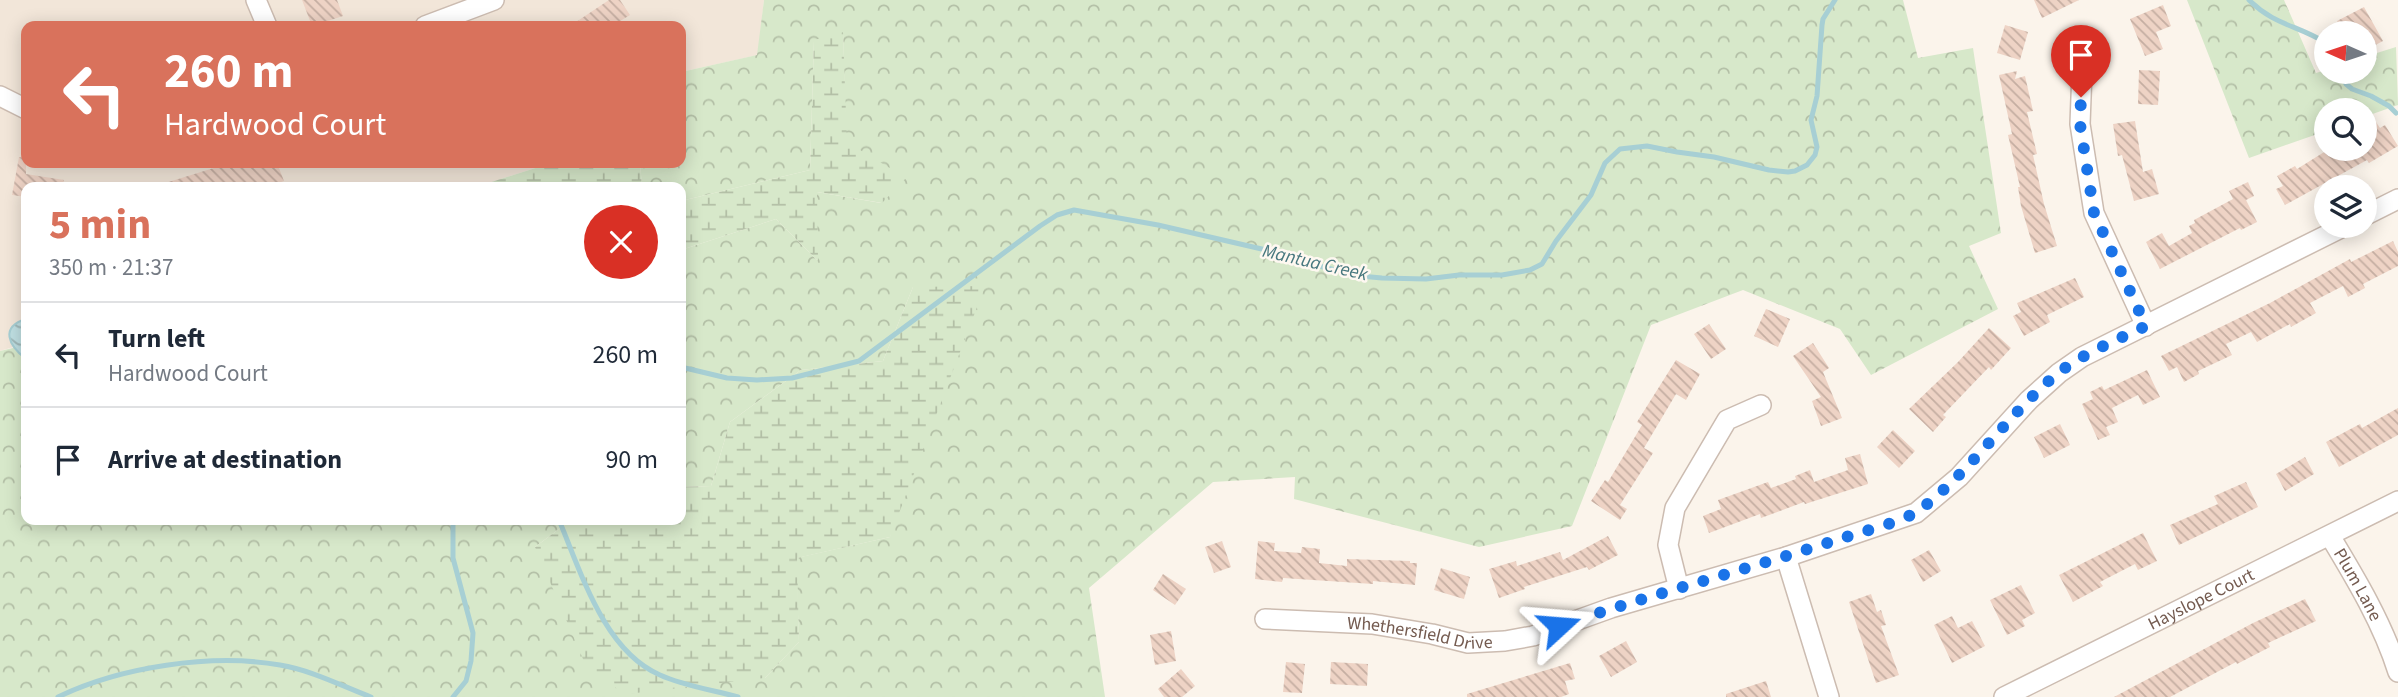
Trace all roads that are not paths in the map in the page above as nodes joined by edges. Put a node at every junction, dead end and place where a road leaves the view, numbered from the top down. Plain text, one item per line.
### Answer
1 (256, 0) edge
2 (494, 0) edge
3 (265, 21) edge
4 (438, 21) edge
5 (2082, 71) dead end
6 (0, 96) edge
7 (21, 106) edge
8 (2398, 199) edge
9 (2377, 210) edge
10 (2321, 238) edge
11 (2146, 326) junction
12 (1761, 405) dead end
13 (2398, 501) edge
14 (2330, 536) junction
15 (1786, 556) junction
16 (1679, 589) junction
17 (1265, 619) dead end
18 (2398, 672) edge
19 (1829, 697) edge
20 (2004, 697) edge

1 - 3 street
2 - 4 street
5 - 11 street
6 - 7 street
8 - 9 street
10 - 11 street, Whethersfield Drive
11 - 15 street, Whethersfield Drive
12 - 16 street
13 - 14 street, Hayslope Court
14 - 18 street, Plum Lane
14 - 20 street, Hayslope Court
15 - 16 street, Whethersfield Drive
15 - 19 street
16 - 17 street, Whethersfield Drive

